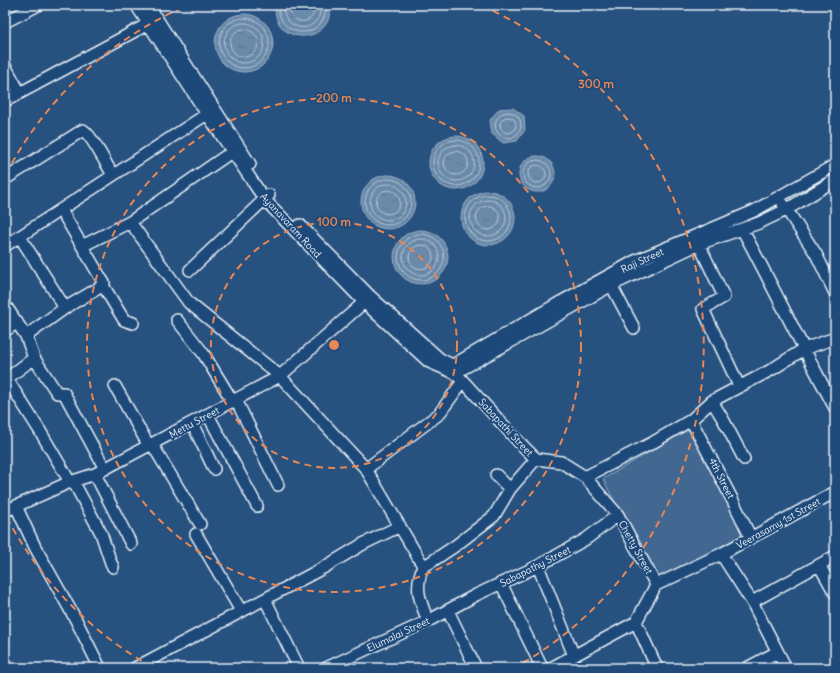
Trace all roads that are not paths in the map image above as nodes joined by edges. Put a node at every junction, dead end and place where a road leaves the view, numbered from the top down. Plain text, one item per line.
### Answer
1 (38, 5) edge
2 (136, 5) edge
3 (148, 5) edge
4 (5, 22) edge
5 (148, 24) junction
6 (5, 66) edge
7 (20, 93) junction
8 (5, 101) edge
9 (207, 114) junction
10 (232, 151) junction
11 (835, 165) edge
12 (113, 176) junction
13 (5, 179) edge
14 (835, 180) edge
15 (267, 197) junction
16 (779, 197) junction
17 (61, 210) junction
18 (786, 210) junction
19 (130, 222) junction
20 (742, 229) junction
21 (20, 236) junction
22 (699, 244) junction
23 (5, 246) edge
24 (82, 246) junction
25 (190, 270) dead end
26 (609, 281) junction
27 (103, 286) junction
28 (835, 293) edge
29 (368, 300) junction
30 (5, 305) edge
31 (65, 308) junction
32 (177, 320) dead end
33 (17, 322) junction
34 (133, 323) dead end
35 (634, 328) dead end
36 (5, 331) edge
37 (26, 336) junction
38 (835, 338) edge
39 (804, 349) junction
40 (34, 358) junction
41 (457, 373) junction
42 (280, 376) junction
43 (6, 379) edge
44 (115, 386) dead end
45 (740, 386) junction
46 (235, 401) junction
47 (712, 401) junction
48 (835, 408) edge
49 (208, 415) junction
50 (691, 420) junction
51 (192, 423) junction
52 (150, 445) junction
53 (536, 459) junction
54 (744, 459) dead end
55 (214, 468) dead end
56 (366, 469) junction
57 (100, 471) junction
58 (496, 475) dead end
59 (585, 477) junction
60 (71, 482) junction
61 (278, 485) dead end
62 (510, 489) junction
63 (835, 492) edge
64 (16, 506) junction
65 (257, 506) dead end
66 (5, 511) edge
67 (618, 515) junction
68 (400, 526) junction
69 (750, 538) junction
70 (131, 544) dead end
71 (721, 554) junction
72 (835, 556) edge
73 (424, 564) junction
74 (820, 565) junction
75 (538, 566) junction
76 (113, 567) dead end
77 (501, 583) junction
78 (656, 584) junction
79 (835, 593) edge
80 (265, 599) junction
81 (752, 602) junction
82 (448, 611) junction
83 (241, 612) junction
84 (428, 621) junction
85 (636, 622) junction
86 (777, 652) junction
87 (574, 656) junction
88 (558, 666) edge
89 (100, 668) edge
90 (135, 668) edge
91 (298, 668) edge
92 (326, 668) edge
93 (476, 668) edge
94 (542, 668) edge
95 (657, 668) edge
96 (747, 668) edge
97 (786, 668) edge

1 - 4 street
2 - 5 street, Ayanavaram Road
3 - 15 street, Ayanavaram Road
5 - 7 street
5 - 9 street, Ayanavaram Road
6 - 7 street
7 - 8 street
9 - 10 street, Ayanavaram Road
9 - 12 street
10 - 15 street, Ayanavaram Road
10 - 19 street
11 - 16 street, Raji Street
12 - 13 street
12 - 17 street
14 - 18 street, Raji Street
15 - 25 street
15 - 29 street, Ayanavaram Road
16 - 18 street
16 - 26 street, Raji Street
17 - 21 street
17 - 24 street
18 - 20 street, Raji Street
18 - 28 street
19 - 24 street
19 - 42 street
20 - 22 street, Raji Street
20 - 39 street
21 - 23 street
21 - 31 street
22 - 26 street, Raji Street
22 - 45 street
24 - 27 street
26 - 35 street
26 - 41 street, Raji Street
27 - 31 street
27 - 34 street
29 - 41 street, Ayanavaram Road
29 - 42 street, Mettu Street
30 - 33 street
31 - 37 street
32 - 46 street
33 - 36 street
33 - 37 street
37 - 40 street
38 - 39 street
39 - 45 street
39 - 48 street
40 - 43 street
40 - 57 street
41 - 53 street, Sabapathi Street
41 - 56 street
42 - 46 street, Mettu Street
42 - 56 street
43 - 60 street
44 - 52 street
45 - 47 street
46 - 49 street, Mettu Street
46 - 61 street
47 - 50 street
47 - 54 street
49 - 51 street, Mettu Street
49 - 65 street
50 - 59 street
50 - 69 street, 4th Street
51 - 52 street, Mettu Street
51 - 55 street
52 - 57 street, Mettu Street
52 - 83 street
53 - 59 street, Sabapathi Street
53 - 62 street
56 - 68 street
57 - 60 street, Mettu Street
57 - 70 street
58 - 62 street
59 - 67 street, Chetty Street
60 - 64 street, Mettu Street
60 - 76 street
62 - 73 street
63 - 69 street, Veerasamy 1st Street
64 - 66 street, Mettu Street
64 - 89 street
67 - 75 street, Sabapathy Street
67 - 78 street, Chetty Street
68 - 73 street
68 - 80 street
69 - 71 street, Veerasamy 1st Street
71 - 78 street, Veerasamy 1st Street
71 - 81 street
72 - 74 street
73 - 84 street
74 - 79 street
74 - 81 street
75 - 77 street, Sabapathy Street
75 - 87 street
77 - 82 street, Sabapathy Street
77 - 94 street
78 - 85 street, Chetty Street
80 - 83 street
80 - 91 street
81 - 86 street
82 - 84 street, Elumalai Street
82 - 93 street
83 - 90 street
84 - 92 street, Elumalai Street
85 - 87 street
85 - 95 street
86 - 96 street
86 - 97 street
87 - 88 street

